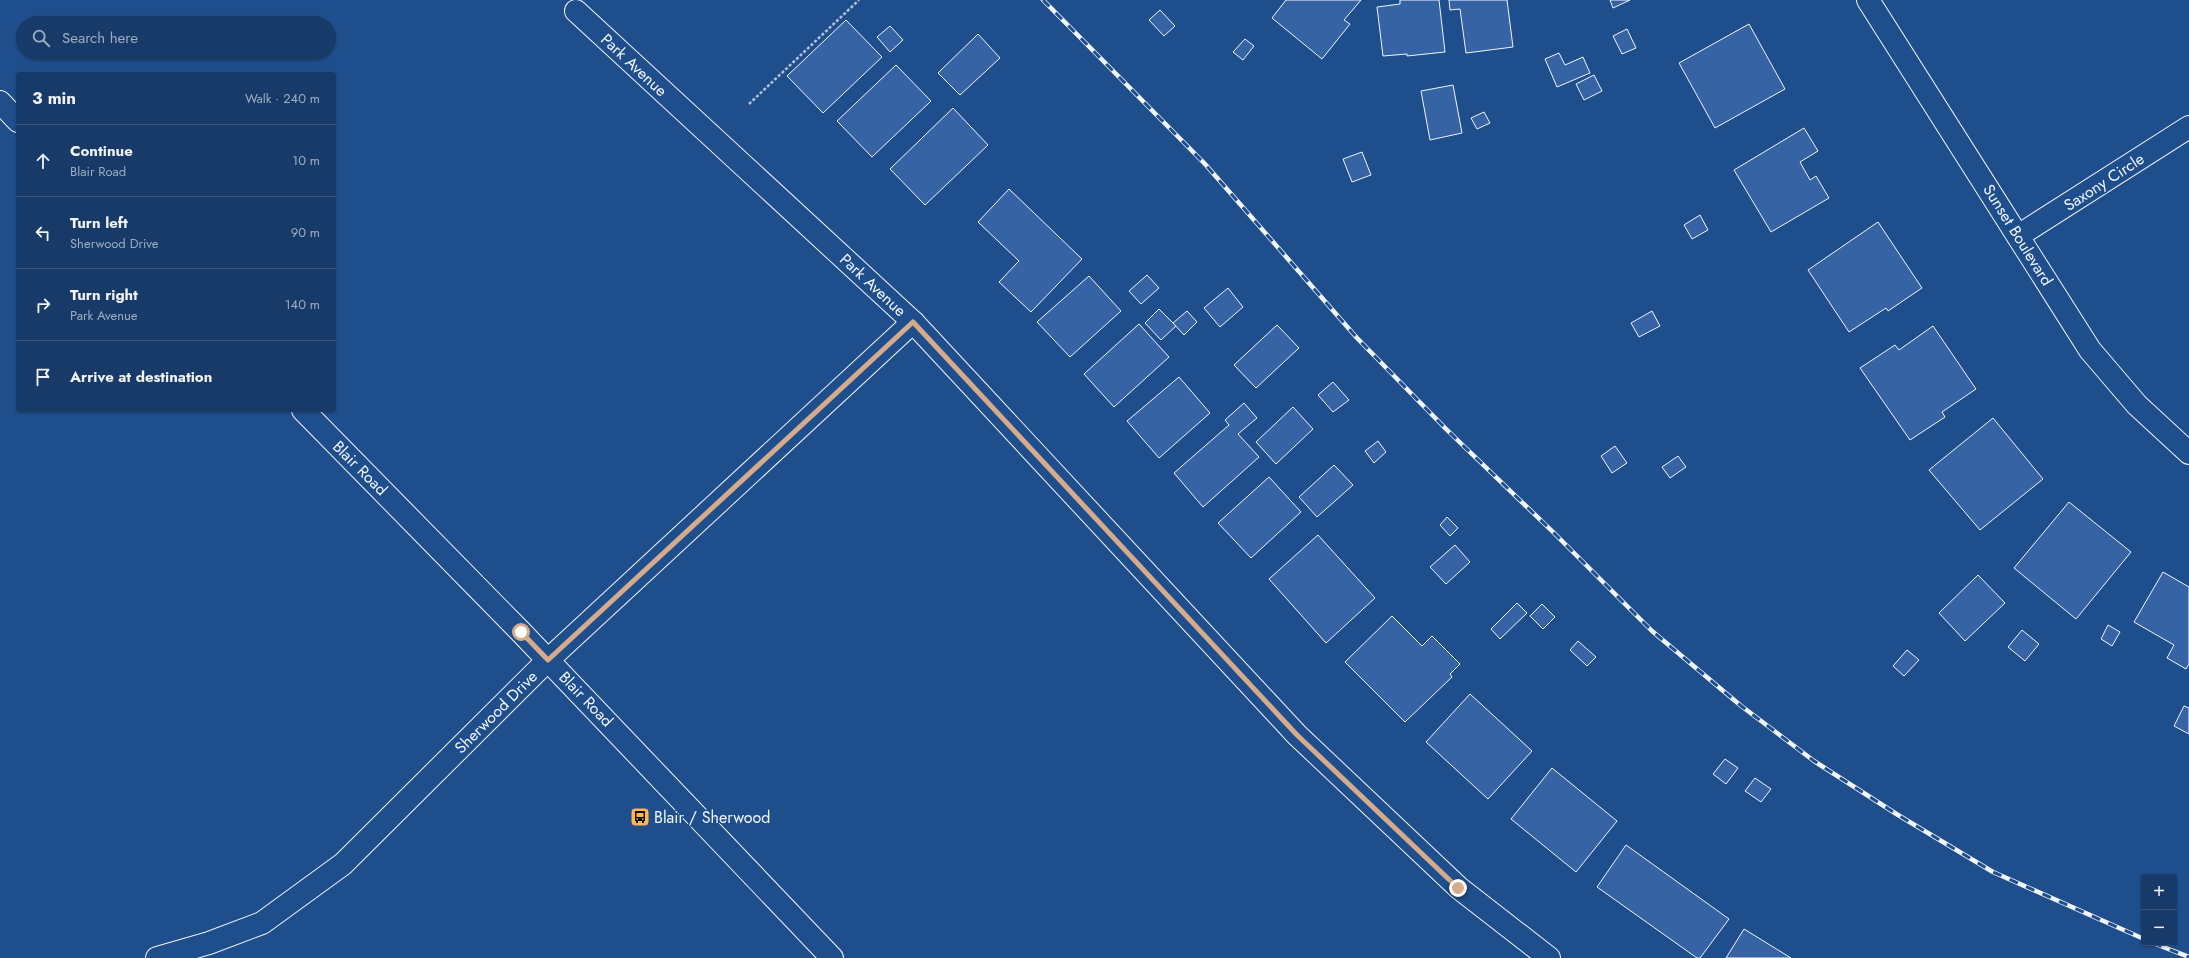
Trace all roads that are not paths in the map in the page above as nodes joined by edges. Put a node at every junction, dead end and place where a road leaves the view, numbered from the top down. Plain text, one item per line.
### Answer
1 (1868, 0) edge
2 (576, 11) dead end
3 (0, 102) edge
4 (16, 119) edge
5 (2189, 127) edge
6 (2018, 236) junction
7 (913, 322) junction
8 (305, 412) edge
9 (2189, 453) edge
10 (548, 660) junction
11 (157, 958) edge
12 (832, 958) edge
13 (1549, 958) edge

1 - 6 street, Sunset Boulevard
2 - 7 street, Park Avenue
3 - 4 street
5 - 6 street, Saxony Circle
6 - 9 street, Sunset Boulevard
7 - 10 street, Sherwood Drive
7 - 13 street, Park Avenue
8 - 10 street, Blair Road
10 - 11 street, Sherwood Drive
10 - 12 street, Blair Road

